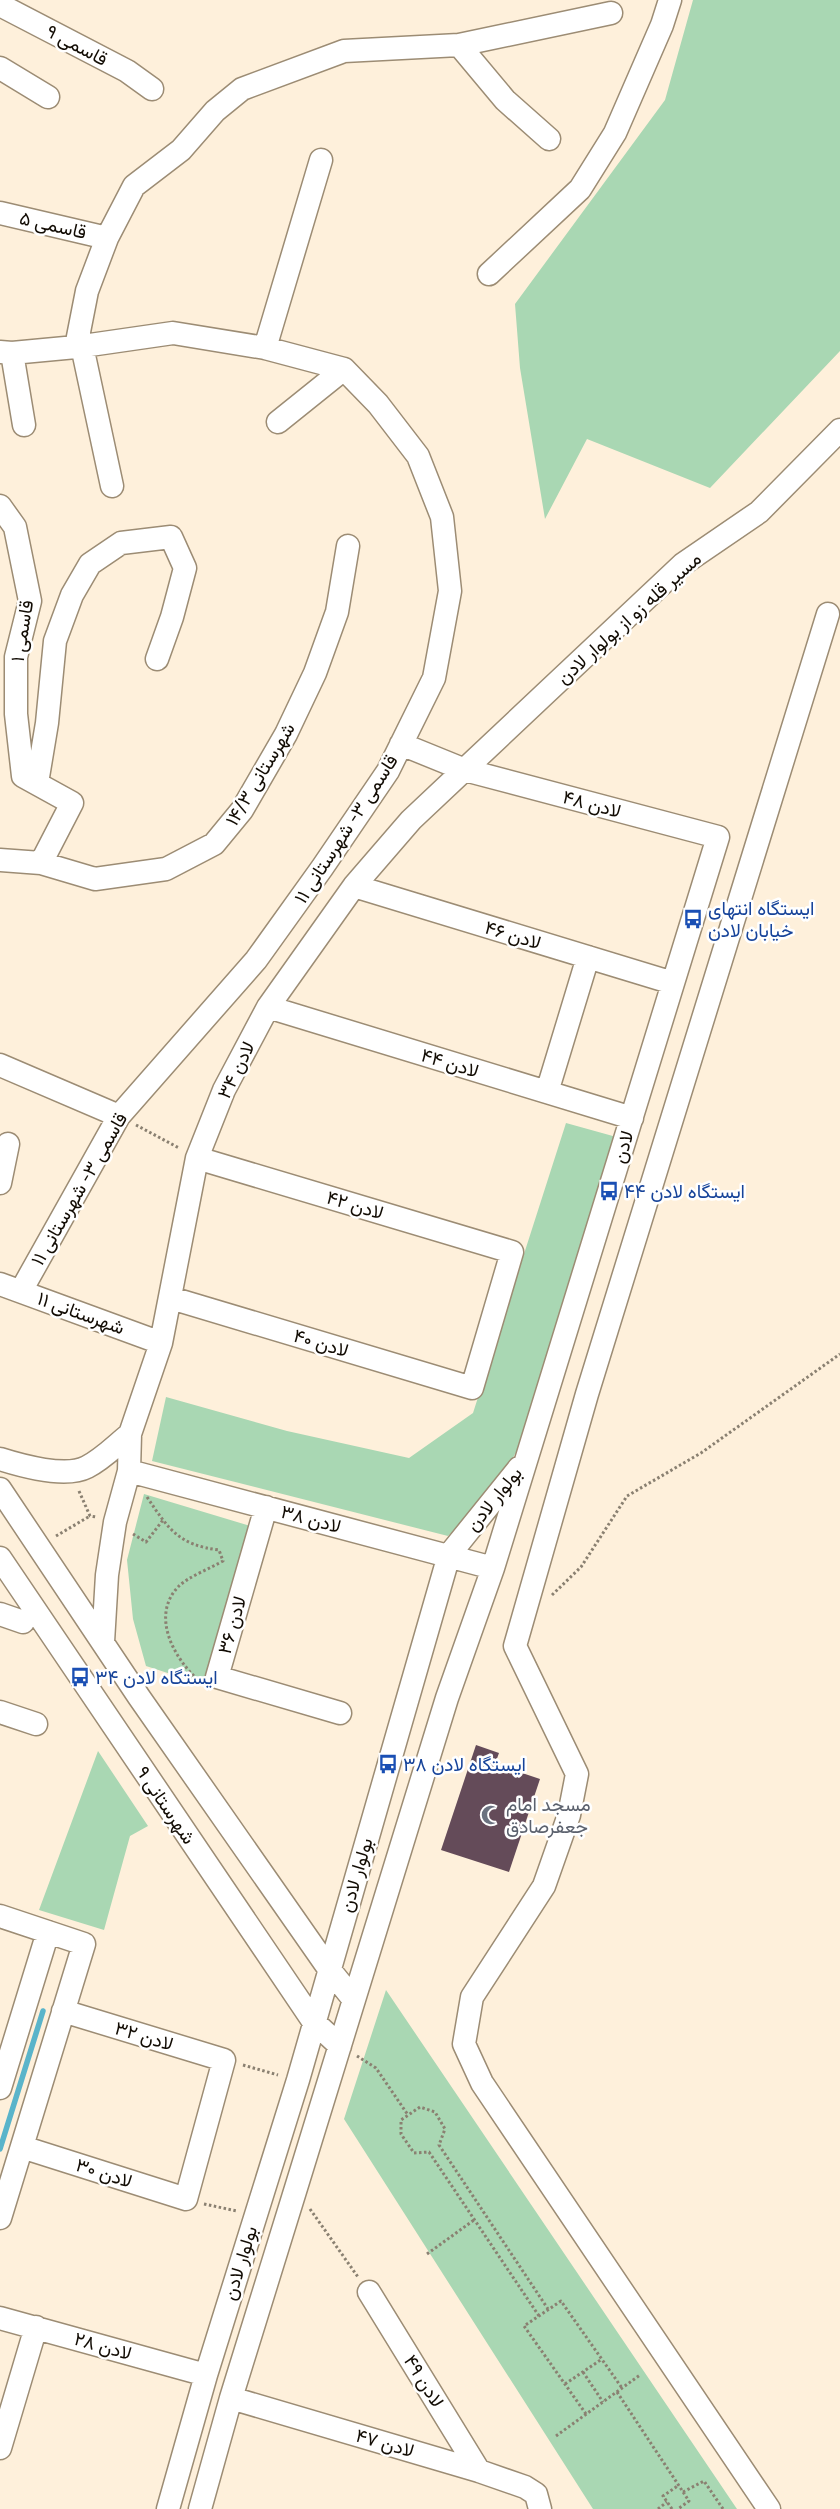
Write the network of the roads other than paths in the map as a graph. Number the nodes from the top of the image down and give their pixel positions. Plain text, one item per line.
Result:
1 (670, 0) edge
2 (0, 5) edge
3 (611, 13) dead end
4 (459, 44) junction
5 (0, 68) edge
6 (152, 89) dead end
7 (48, 97) dead end
8 (549, 140) dead end
9 (321, 160) dead end
10 (0, 212) edge
11 (107, 238) junction
12 (489, 274) dead end
13 (79, 347) junction
14 (265, 348) junction
15 (6, 352) edge
16 (344, 368) junction
17 (278, 422) dead end
18 (24, 425) dead end
19 (840, 430) edge
20 (112, 486) dead end
21 (0, 506) edge
22 (348, 546) dead end
23 (828, 614) dead end
24 (157, 659) dead end
25 (401, 744) junction
26 (466, 770) junction
27 (36, 783) junction
28 (718, 838) joint
29 (0, 860) edge
30 (41, 863) junction
31 (354, 886) junction
32 (588, 957) junction
33 (673, 983) junction
34 (268, 1007) junction
35 (0, 1064) edge
36 (547, 1092) junction
37 (119, 1116) junction
38 (632, 1118) junction
39 (8, 1144) dead end
40 (197, 1158) junction
41 (0, 1183) edge
42 (0, 1284) edge
43 (22, 1291) junction
44 (171, 1298) junction
45 (161, 1343) junction
46 (472, 1388) joint
47 (130, 1434) junction
48 (528, 1457) junction
49 (0, 1459) edge
50 (130, 1471) junction
51 (0, 1489) edge
52 (266, 1507) junction
53 (448, 1555) junction
54 (0, 1558) edge
55 (493, 1568) junction
56 (0, 1614) edge
57 (22, 1622) dead end
58 (103, 1642) junction
59 (0, 1712) edge
60 (340, 1713) dead end
61 (36, 1724) dead end
62 (0, 1916) edge
63 (48, 1932) junction
64 (329, 1969) junction
65 (354, 2000) junction
66 (63, 2011) junction
67 (313, 2021) junction
68 (340, 2046) junction
69 (0, 2088) edge
70 (22, 2147) junction
71 (186, 2199) joint
72 (0, 2218) edge
73 (369, 2292) road end
74 (0, 2318) edge
75 (36, 2327) junction
76 (206, 2375) junction
77 (230, 2398) junction
78 (0, 2448) edge
79 (479, 2470) junction
80 (538, 2502) edge
81 (168, 2509) edge
82 (200, 2509) edge
83 (769, 2509) edge

1 - 12 street
2 - 6 street, قاسمی ۹
3 - 4 street
4 - 8 street
4 - 11 street
5 - 7 street
9 - 14 street
10 - 11 street, قاسمی ۵
11 - 13 street
13 - 14 street
13 - 15 street
13 - 20 street
14 - 16 street
15 - 18 street
16 - 17 street
16 - 25 street, قاسمی ۳- شهرستانی ۱۱
19 - 26 street, مسیر قله زو از بولوار لادن
21 - 27 street, قاسمی ۱
22 - 30 street, شهرستانی ۱۴/۳
23 - 83 street
24 - 27 street
25 - 26 street, لادن ۴۸
25 - 37 street, قاسمی ۳- شهرستانی ۱۱
26 - 28 street, لادن ۴۸
26 - 31 street, لادن ۳۴
27 - 30 street
28 - 33 street, لادن
29 - 30 street, شهرستانی ۱۴/۳
31 - 32 street, لادن ۴۶
31 - 34 street, لادن ۳۴
32 - 33 street, لادن ۴۶
32 - 36 street
33 - 38 street, لادن
34 - 36 street, لادن ۴۴
34 - 40 street, لادن ۳۴
35 - 37 street
36 - 38 street, لادن ۴۴
37 - 43 street, قاسمی ۳- شهرستانی ۱۱
38 - 48 street, لادن
39 - 41 street
40 - 44 street, لادن ۳۴
40 - 46 street, لادن ۴۲
42 - 43 street, شهرستانی ۱۱
43 - 45 street, شهرستانی ۱۱
44 - 45 street, لادن ۳۴
44 - 46 street, لادن ۴۰
45 - 47 street, لادن ۳۴
47 - 49 street
47 - 50 street, لادن ۳۴
48 - 53 street, بولوار لادن
48 - 55 street, بولوار لادن
50 - 52 street, لادن ۳۸
50 - 58 street, لادن ۳۴
51 - 58 street
52 - 53 street, لادن ۳۸
52 - 60 street, لادن ۳۶
53 - 55 street, لادن ۳۸
53 - 64 street, بولوار لادن
54 - 67 street, شهرستانی ۹
55 - 65 street, بولوار لادن
56 - 57 street
58 - 64 street
59 - 61 street
62 - 63 street
63 - 66 street
63 - 69 street
64 - 65 street
64 - 67 street, بولوار لادن
65 - 68 street, بولوار لادن
66 - 70 street
66 - 71 street, لادن ۳۲
67 - 68 street, شهرستانی ۹
67 - 76 street, بولوار لادن
68 - 77 street, بولوار لادن
70 - 71 street, لادن ۳۰
70 - 72 street
73 - 79 street, لادن ۴۹
74 - 75 street, لادن ۲۸
75 - 76 street, لادن ۲۸
75 - 78 street
76 - 81 street, بولوار لادن
77 - 79 street, لادن ۴۷
77 - 82 street, بولوار لادن
79 - 80 street, لادن ۴۷

